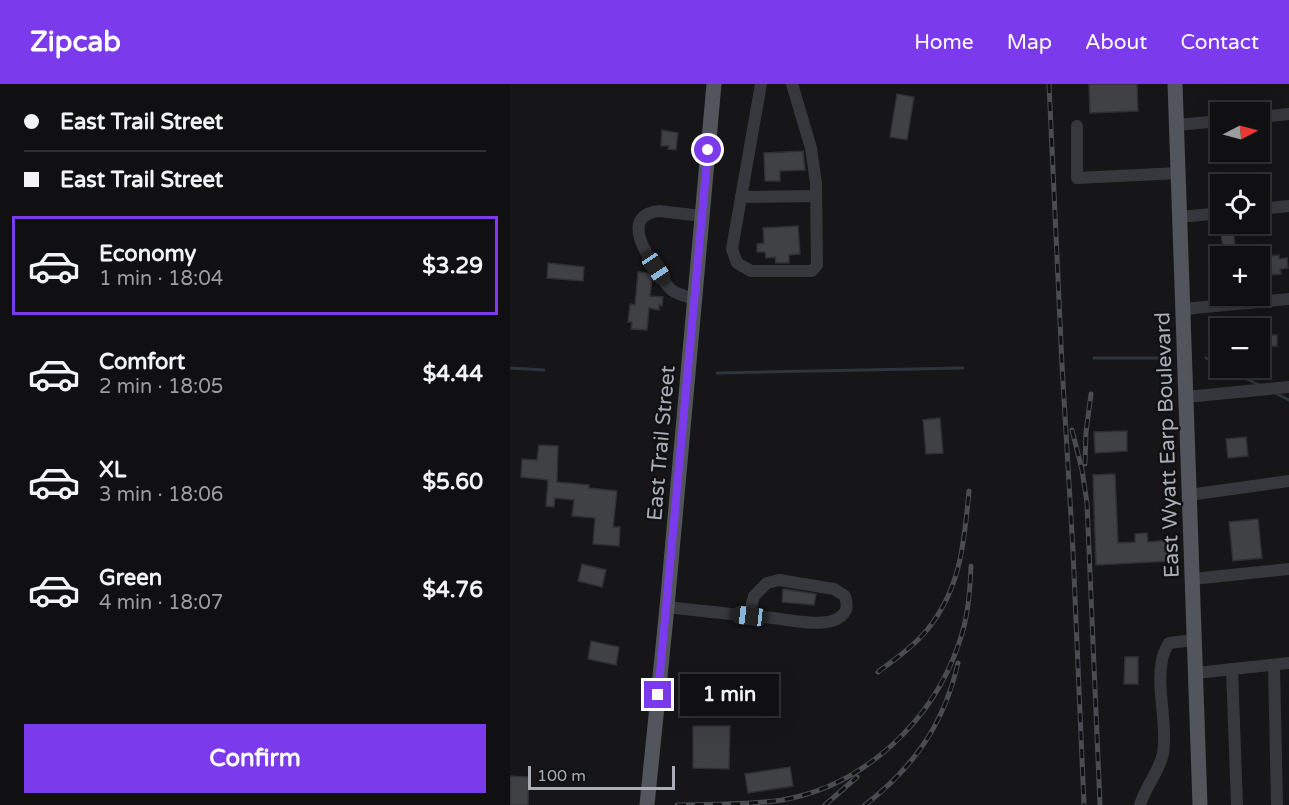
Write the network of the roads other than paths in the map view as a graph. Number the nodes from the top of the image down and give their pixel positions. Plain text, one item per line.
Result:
1 (714, 84) edge
2 (761, 84) edge
3 (792, 84) edge
4 (1175, 84) edge
5 (1289, 114) edge
6 (1270, 116) edge
7 (1210, 122) edge
8 (1176, 125) junction
9 (1077, 126) dead end
10 (1178, 173) junction
11 (816, 196) junction
12 (741, 197) junction
13 (1289, 207) edge
14 (1270, 208) edge
15 (1210, 214) edge
16 (702, 216) junction
17 (1180, 217) junction
18 (695, 299) junction
19 (1289, 299) edge
20 (1183, 309) junction
21 (1289, 387) edge
22 (1186, 398) junction
23 (1289, 481) edge
24 (1189, 495) junction
25 (1289, 569) edge
26 (1192, 579) junction
27 (667, 607) junction
28 (749, 616) junction
29 (1194, 640) junction
30 (1289, 663) edge
31 (1274, 665) junction
32 (1232, 669) junction
33 (1196, 673) junction
34 (647, 805) edge
35 (1140, 805) edge
36 (1200, 805) edge
37 (1237, 805) edge
38 (1277, 805) edge

1 - 16 main road, East Trail Street
2 - 12 street
3 - 11 street
4 - 8 main road, East Wyatt Earp Boulevard
5 - 6 street
7 - 8 street
8 - 10 main road, East Wyatt Earp Boulevard
9 - 10 street
10 - 17 main road, East Wyatt Earp Boulevard
11 - 12 street
11 - 12 street
13 - 14 street
15 - 17 street
16 - 18 main road, East Trail Street
16 - 18 street
17 - 20 main road, East Wyatt Earp Boulevard
18 - 27 main road, East Trail Street
19 - 20 street
20 - 22 main road, East Wyatt Earp Boulevard
21 - 22 street
22 - 24 main road, East Wyatt Earp Boulevard
23 - 24 street
24 - 26 main road, East Wyatt Earp Boulevard
25 - 26 street
26 - 29 main road, East Wyatt Earp Boulevard
27 - 28 street
27 - 34 main road, East Trail Street
28 - 28 street
29 - 33 main road, East Wyatt Earp Boulevard
29 - 35 street
30 - 31 street
31 - 32 street
31 - 38 street
32 - 33 street
32 - 37 street
33 - 36 main road, East Wyatt Earp Boulevard

